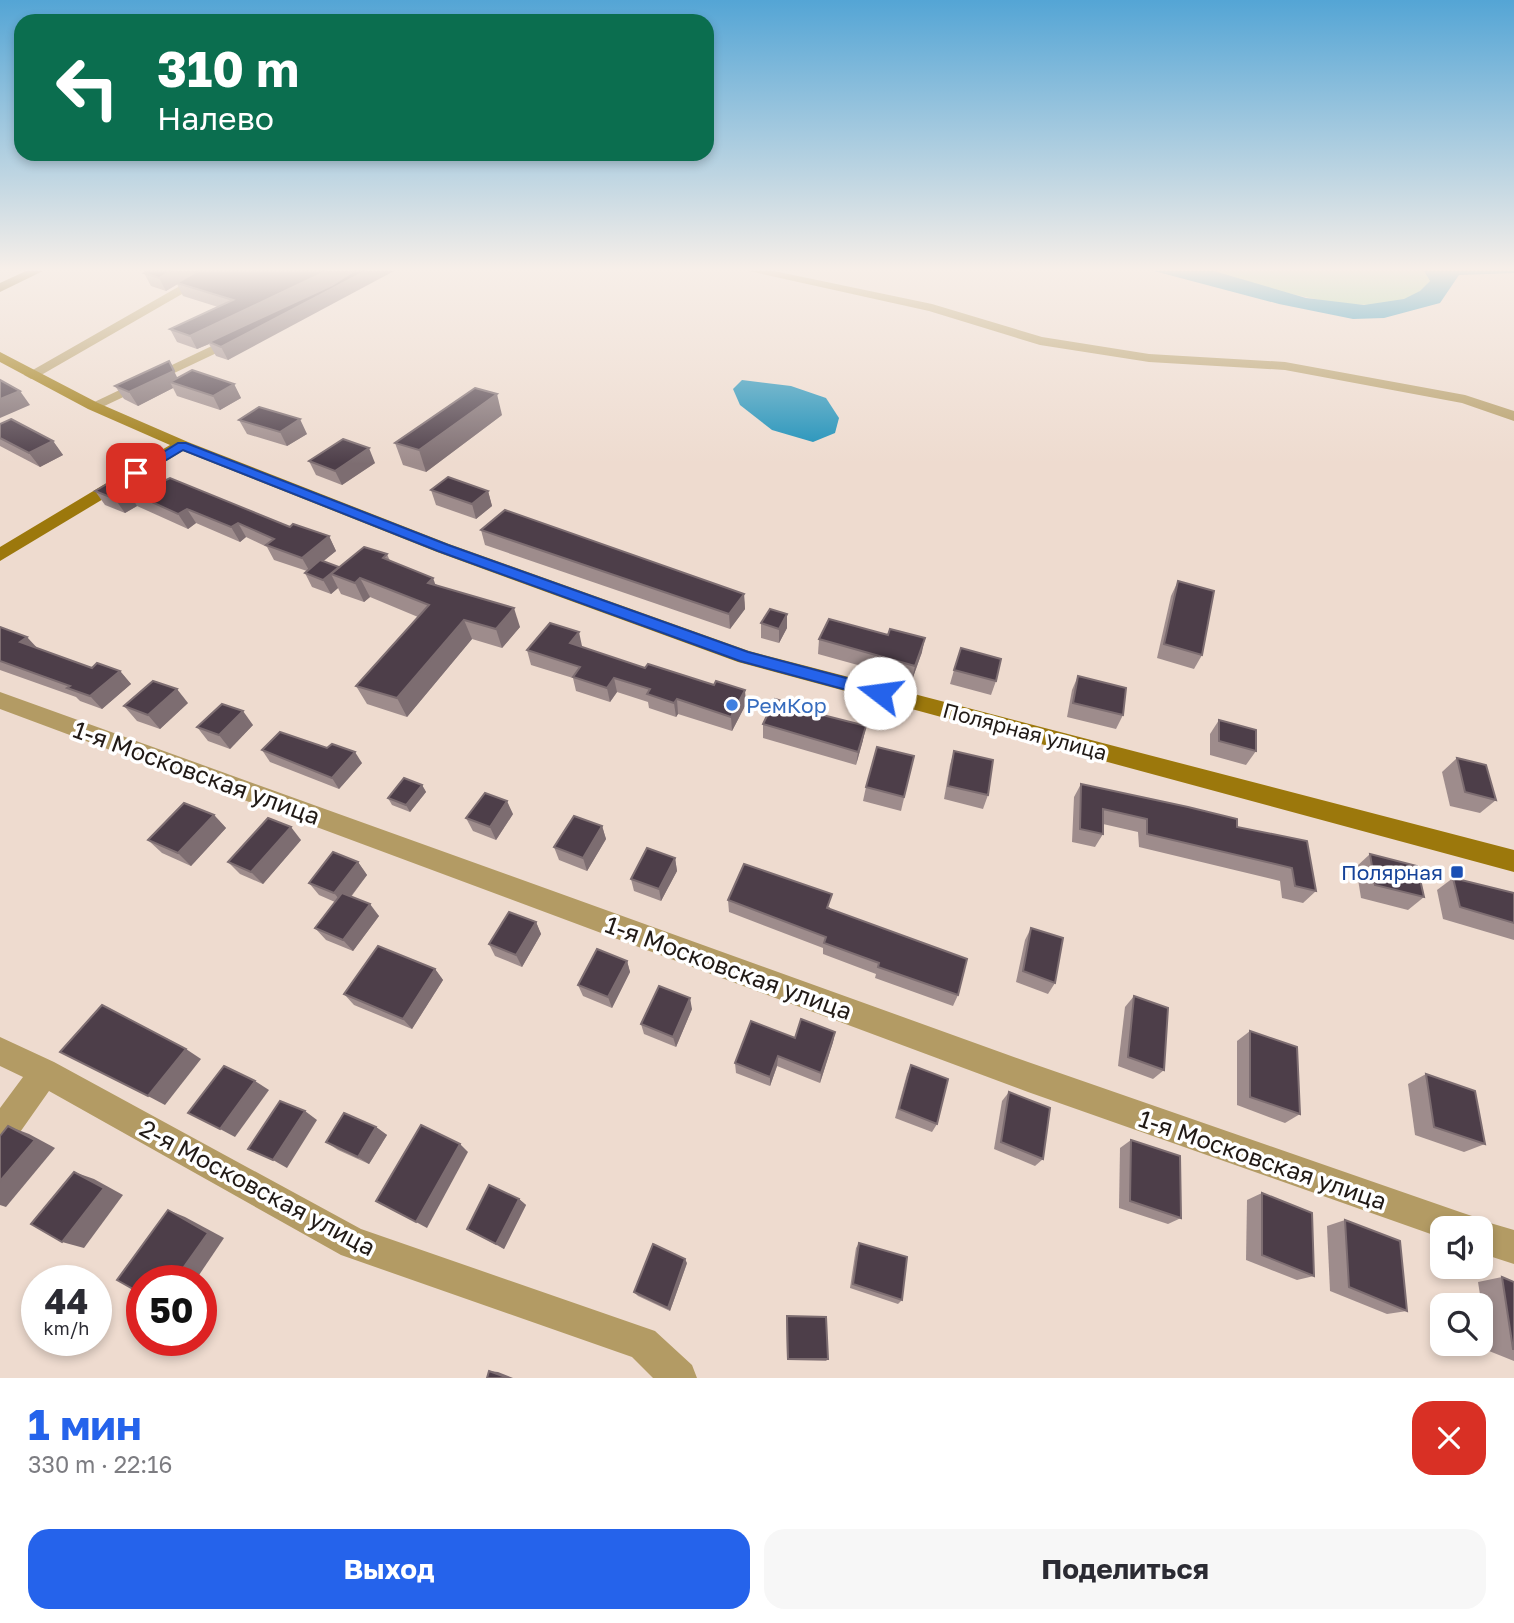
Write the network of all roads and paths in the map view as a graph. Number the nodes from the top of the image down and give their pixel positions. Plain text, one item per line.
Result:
1 (102, 335) edge
2 (243, 335) edge
3 (1021, 335) edge
4 (0, 356) edge
5 (31, 375) junction
6 (93, 406) junction
7 (1514, 416) edge
8 (182, 445) junction
9 (0, 555) edge
10 (0, 700) edge
11 (1514, 861) edge
12 (0, 1052) edge
13 (44, 1072) junction
14 (0, 1134) edge
15 (1430, 1217) edge
16 (1493, 1240) edge
17 (1514, 1247) edge
18 (679, 1378) edge

1 - 5 street
2 - 6 street
3 - 7 street
4 - 5 main road, Полярная улица
5 - 6 main road, Полярная улица
6 - 8 main road, Полярная улица
8 - 9 main road
8 - 11 main road, Полярная улица
10 - 15 street, 1-я Московская улица
12 - 13 street, 2-я Московская улица
13 - 14 street
13 - 18 street, 2-я Московская улица
16 - 17 street

